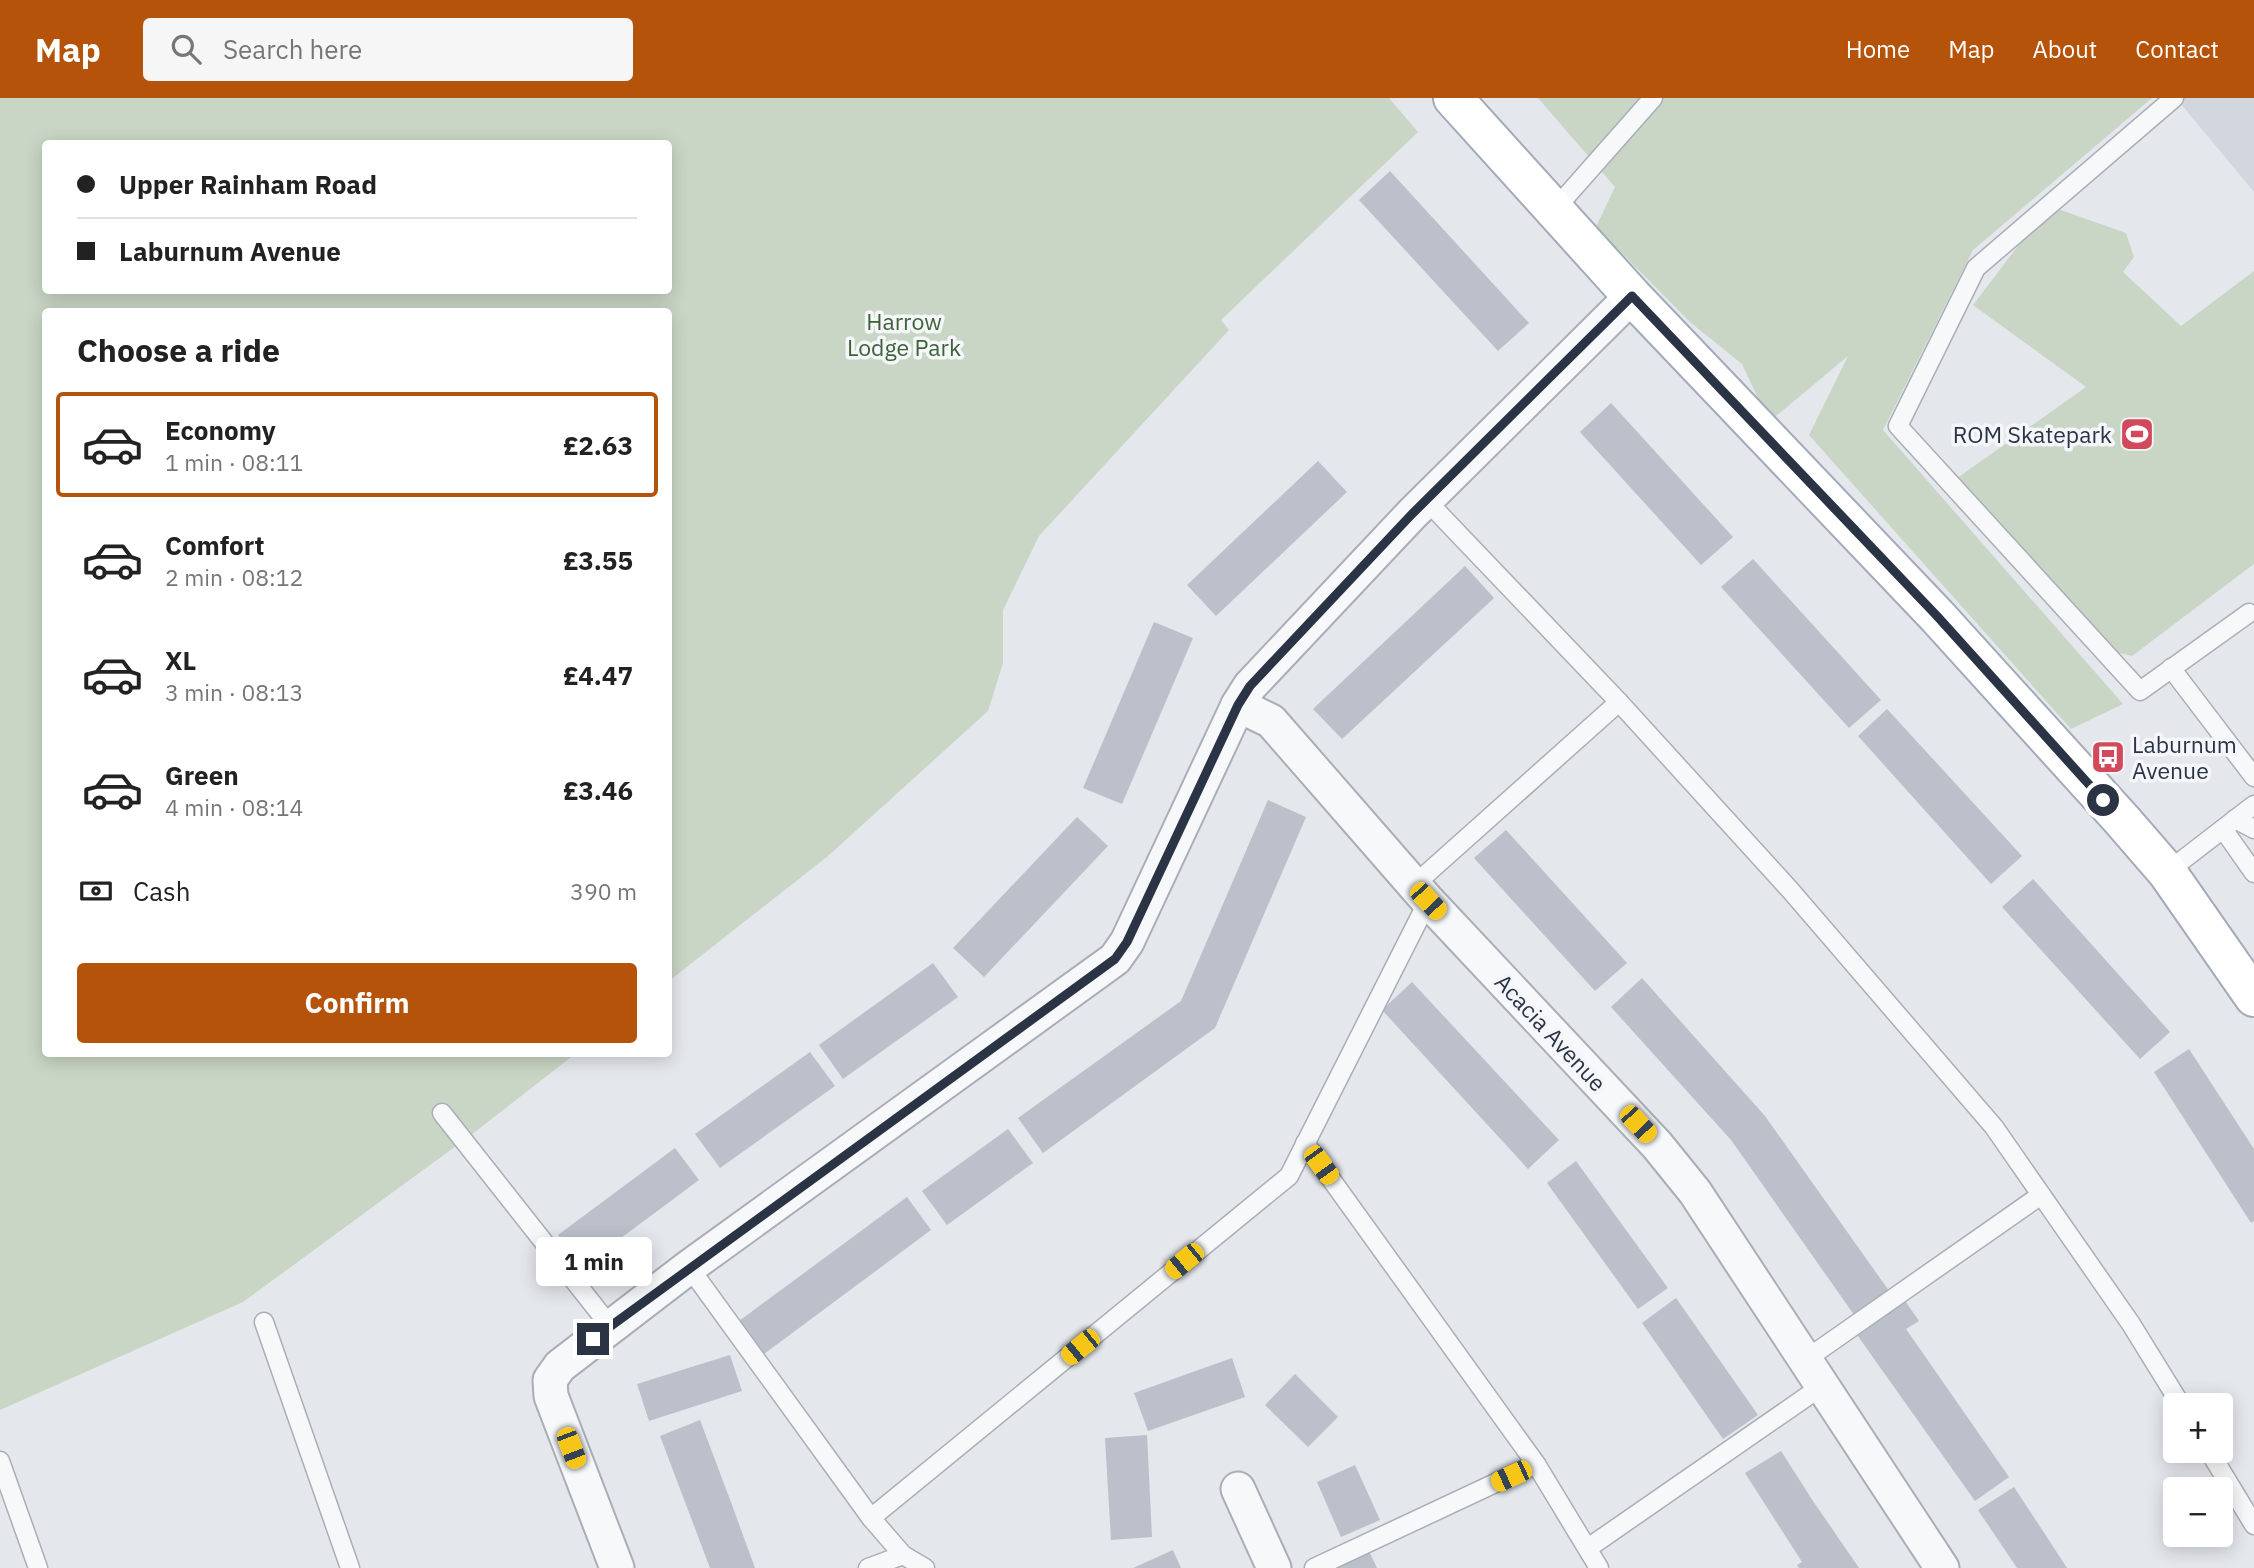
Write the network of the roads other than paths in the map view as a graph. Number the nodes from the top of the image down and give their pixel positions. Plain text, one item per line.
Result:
1 (1453, 98) edge
2 (1653, 98) edge
3 (2174, 98) edge
4 (1555, 209) junction
5 (1632, 296) junction
6 (1426, 500) junction
7 (2249, 613) dead end
8 (2171, 668) junction
9 (1619, 702) junction
10 (1238, 705) junction
11 (2254, 776) edge
12 (2243, 815) edge
13 (2254, 829) edge
14 (2167, 872) junction
15 (2254, 873) edge
16 (1421, 893) junction
17 (2254, 997) edge
18 (442, 1113) dead end
19 (1305, 1143) junction
20 (2041, 1195) junction
21 (689, 1267) junction
22 (264, 1322) dead end
23 (610, 1326) junction
24 (1813, 1373) junction
25 (2174, 1393) edge
26 (0, 1461) edge
27 (2216, 1463) edge
28 (1536, 1464) junction
29 (1238, 1489) dead end
30 (871, 1518) junction
31 (2254, 1525) edge
32 (1588, 1548) junction
33 (903, 1555) junction
34 (38, 1568) edge
35 (350, 1568) edge
36 (617, 1568) edge
37 (868, 1568) edge
38 (925, 1568) edge
39 (1274, 1568) edge
40 (1314, 1568) edge
41 (1599, 1568) edge
42 (1942, 1568) edge

1 - 4 main road
2 - 4 lane
3 - 8 lane
4 - 5 main road
5 - 6 street
5 - 14 main road
6 - 9 lane
6 - 10 street
7 - 8 lane
8 - 11 lane
9 - 16 lane
9 - 20 lane
10 - 16 street, Acacia Avenue
10 - 21 street
12 - 13 lane
12 - 14 lane
12 - 15 lane
14 - 17 main road
16 - 19 lane
16 - 24 street, Acacia Avenue
18 - 23 lane
19 - 28 lane
19 - 30 lane
20 - 24 lane
20 - 25 lane
21 - 23 street
21 - 30 lane
22 - 35 lane
23 - 36 street
24 - 32 lane
24 - 42 street, Acacia Avenue
26 - 34 lane
27 - 31 lane
28 - 32 lane
28 - 40 lane
29 - 39 street
30 - 33 lane
32 - 41 lane
33 - 37 lane
33 - 38 lane

